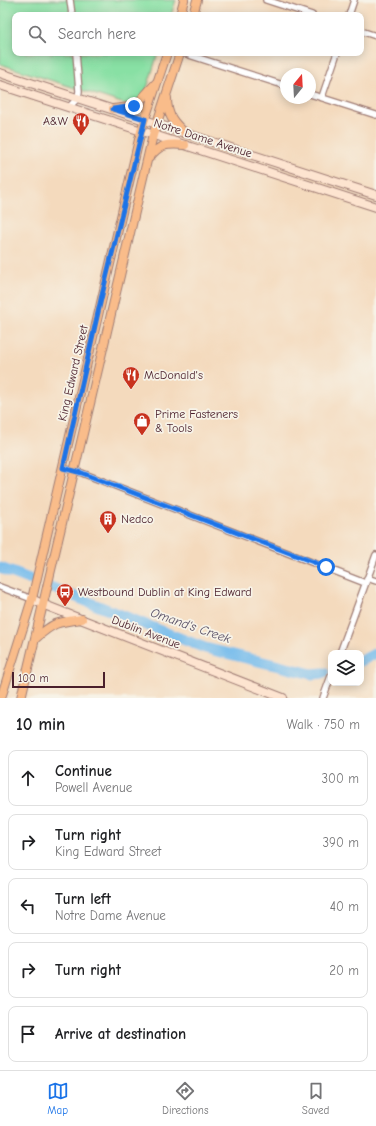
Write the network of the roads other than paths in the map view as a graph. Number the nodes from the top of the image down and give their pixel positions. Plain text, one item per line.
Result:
1 (70, 0) edge
2 (184, 0) edge
3 (197, 0) edge
4 (266, 0) edge
5 (354, 0) edge
6 (72, 12) edge
7 (181, 12) edge
8 (193, 12) edge
9 (303, 12) edge
10 (350, 12) edge
11 (364, 32) edge
12 (376, 36) edge
13 (76, 56) edge
14 (166, 56) edge
15 (179, 56) edge
16 (192, 56) edge
17 (335, 56) edge
18 (0, 73) edge
19 (158, 81) junction
20 (280, 84) edge
21 (0, 85) edge
22 (168, 90) junction
23 (316, 96) edge
24 (322, 97) junction
25 (78, 98) junction
26 (69, 107) junction
27 (113, 109) junction
28 (376, 115) edge
29 (145, 119) junction
30 (156, 124) junction
31 (141, 131) junction
32 (185, 133) junction
33 (153, 135) junction
34 (185, 145) junction
35 (147, 160) junction
36 (376, 195) edge
37 (376, 207) edge
38 (80, 392) junction
39 (92, 395) junction
40 (63, 468) junction
41 (74, 471) junction
42 (48, 532) junction
43 (60, 534) junction
44 (376, 555) edge
45 (366, 580) junction
46 (376, 581) edge
47 (0, 587) edge
48 (32, 599) junction
49 (42, 604) junction
50 (82, 620) junction
51 (35, 639) junction
52 (341, 650) edge
53 (328, 684) edge
54 (1, 698) edge
55 (21, 698) edge
56 (283, 698) edge
57 (323, 698) edge

1 - 6 street
2 - 7 main road
3 - 8 main road
4 - 9 street
5 - 10 street
11 - 12 street
13 - 25 street
14 - 19 main road, King Edward Street
15 - 22 main road, King Edward Street
16 - 20 street
17 - 24 street
18 - 25 main road, Notre Dame Avenue
19 - 27 main road
19 - 29 main road, King Edward Street
21 - 26 main road, Notre Dame Avenue
22 - 30 main road, King Edward Street
22 - 32 main road
23 - 24 street
24 - 28 street
25 - 26 street
25 - 27 main road, Notre Dame Avenue
26 - 31 main road, Notre Dame Avenue
27 - 29 main road, Notre Dame Avenue
29 - 30 main road, Notre Dame Avenue
29 - 31 main road, King Edward Street
30 - 32 main road, Notre Dame Avenue
30 - 33 main road, King Edward Street
31 - 33 main road, Notre Dame Avenue
31 - 38 main road, King Edward Street
32 - 36 main road, Notre Dame Avenue
33 - 34 main road, Notre Dame Avenue
33 - 35 main road, King Edward Street
34 - 35 main road
34 - 37 main road, Notre Dame Avenue
35 - 39 main road, King Edward Street
38 - 39 main road
38 - 40 main road, King Edward Street
39 - 41 main road, King Edward Street
40 - 41 street
40 - 42 main road, King Edward Street
41 - 43 main road, King Edward Street
41 - 45 street
42 - 43 main road
42 - 48 main road, King Edward Street
43 - 49 main road, King Edward Street
44 - 45 street
45 - 46 street
45 - 52 street
47 - 48 street, Dublin Avenue
48 - 49 main road, Dublin Avenue
48 - 54 main road, King Edward Street
49 - 50 main road, Dublin Avenue
49 - 51 main road, King Edward Street
50 - 51 main road
50 - 56 main road, Dublin Avenue
51 - 55 main road, King Edward Street
53 - 57 street

